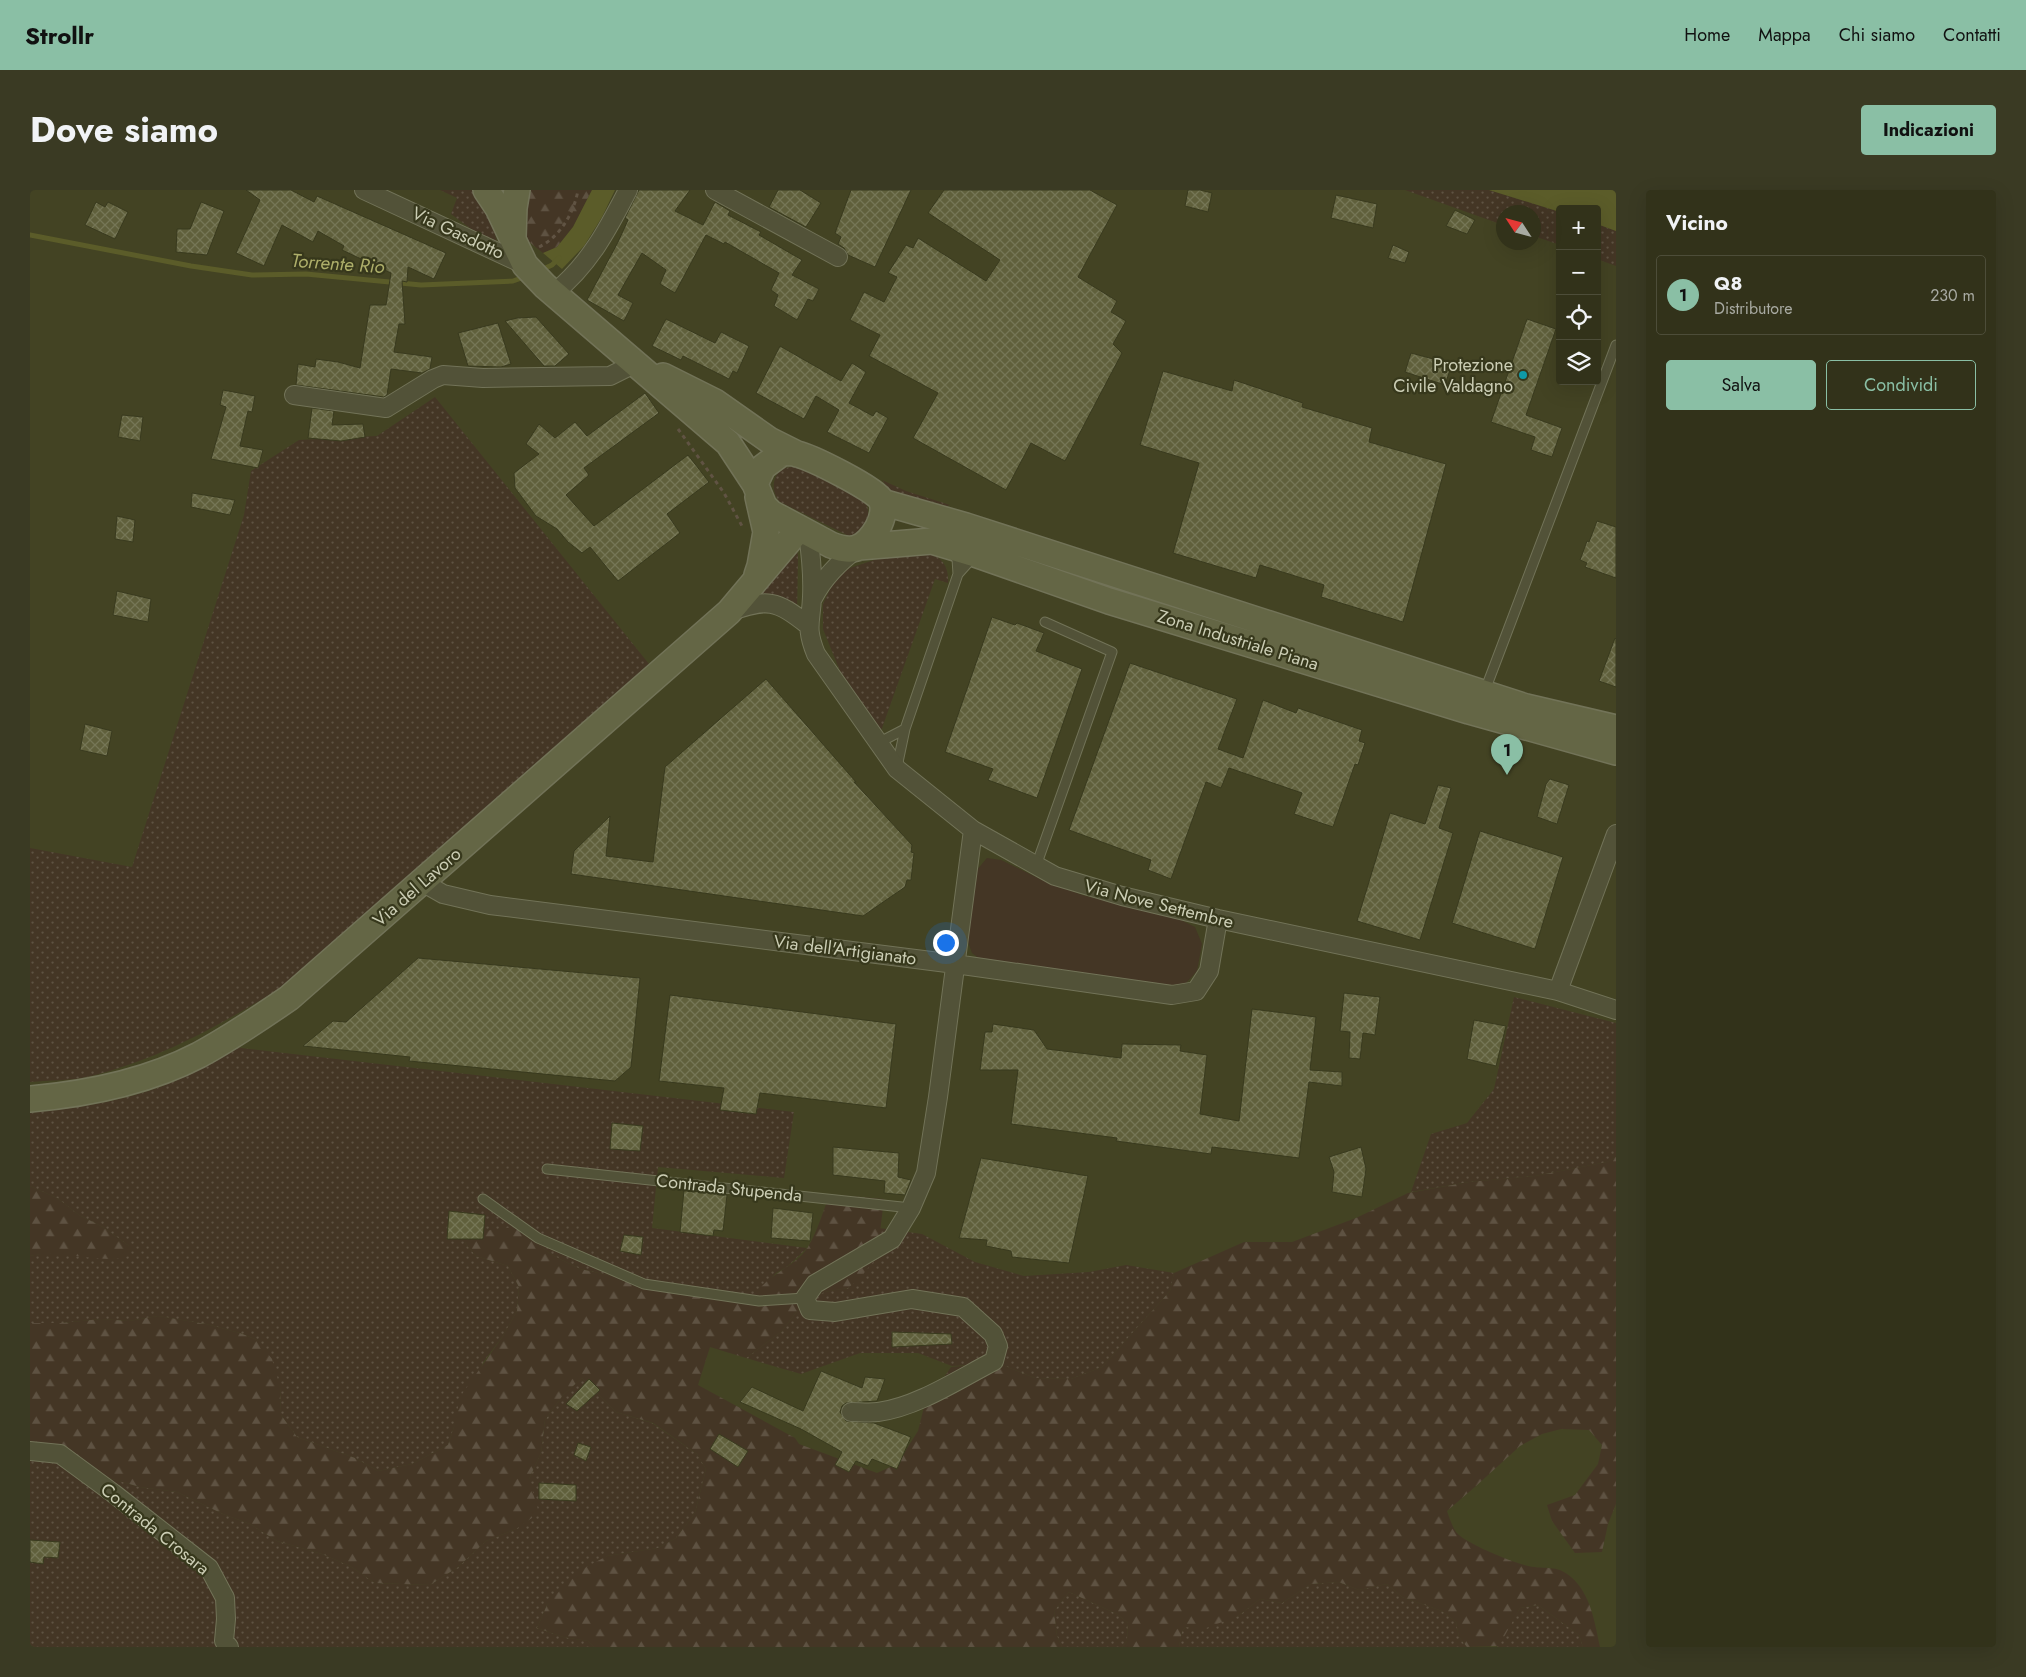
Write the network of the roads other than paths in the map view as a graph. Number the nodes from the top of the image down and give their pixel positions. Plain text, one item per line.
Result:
1 (364, 190) edge
2 (486, 190) edge
3 (517, 190) edge
4 (628, 190) edge
5 (715, 190) edge
6 (524, 251) junction
7 (838, 257) dead end
8 (550, 289) junction
9 (1616, 345) edge
10 (636, 362) junction
11 (294, 395) dead end
12 (797, 454) junction
13 (756, 488) junction
14 (882, 502) junction
15 (804, 532) junction
16 (948, 546) junction
17 (858, 547) junction
18 (976, 554) junction
19 (958, 574) junction
20 (753, 584) junction
21 (812, 599) junction
22 (729, 612) junction
23 (1045, 622) dead end
24 (808, 625) junction
25 (1484, 694) junction
26 (1616, 728) edge
27 (905, 729) junction
28 (878, 743) junction
29 (1616, 752) edge
30 (896, 769) junction
31 (973, 830) junction
32 (1616, 834) edge
33 (1036, 866) junction
34 (422, 882) junction
35 (1218, 920) junction
36 (955, 964) junction
37 (1558, 991) junction
38 (1616, 1010) edge
39 (30, 1099) edge
40 (547, 1169) dead end
41 (483, 1199) dead end
42 (911, 1208) junction
43 (805, 1298) junction
44 (851, 1412) dead end
45 (30, 1451) edge
46 (229, 1647) edge

1 - 6 street, Via Gasdotto
2 - 6 main road
3 - 6 main road
4 - 8 street
5 - 7 street
6 - 8 main road
8 - 10 main road
9 - 25 lane
10 - 11 street
10 - 12 main road
10 - 13 main road, Zona Industriale Piana
12 - 13 main road
12 - 14 main road
13 - 15 main road, Zona Industriale Piana
13 - 20 main road, Via del Lavoro
14 - 17 main road
14 - 25 main road, Zona Industriale Piana
15 - 17 main road, Zona Industriale Piana
15 - 20 main road, Via del Lavoro
15 - 21 street, Via Nove Settembre
16 - 17 main road, Zona Industriale Piana
16 - 18 main road, Zona Industriale Piana
16 - 19 lane
17 - 21 street, Via Nove Settembre
18 - 19 lane
18 - 29 main road, Zona Industriale Piana
19 - 27 lane
20 - 22 main road, Via del Lavoro
21 - 24 street, Via Nove Settembre
22 - 24 street
22 - 34 main road, Via del Lavoro
23 - 33 lane
24 - 28 street, Via Nove Settembre
25 - 26 main road, Zona Industriale Piana
27 - 28 lane
27 - 30 lane
28 - 30 street, Via Nove Settembre
30 - 31 street, Via Nove Settembre
31 - 33 street, Via Nove Settembre
31 - 36 street
32 - 37 street
33 - 35 street, Via Nove Settembre
34 - 36 street, Via dell'Artigianato
34 - 39 main road, Via del Lavoro
35 - 36 street, Via dell'Artigianato
35 - 37 street, Via Nove Settembre
36 - 42 street
37 - 38 street, Via Nove Settembre
40 - 42 lane, Contrada Stupenda
41 - 43 lane
42 - 43 street
43 - 44 street
45 - 46 street, Contrada Crosara

